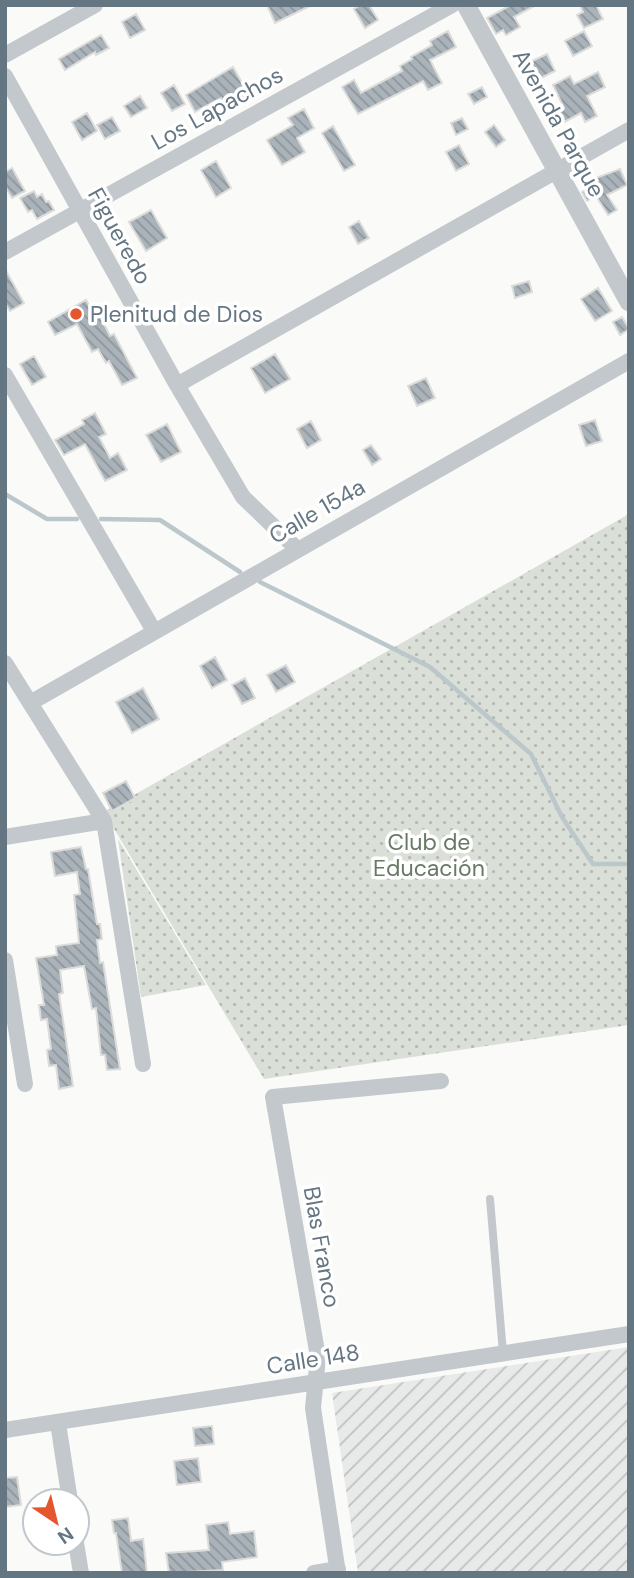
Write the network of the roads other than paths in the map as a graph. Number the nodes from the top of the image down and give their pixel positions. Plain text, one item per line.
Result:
1 (95, 5) edge
2 (452, 5) edge
3 (466, 5) edge
4 (5, 55) edge
5 (5, 76) edge
6 (629, 130) edge
7 (556, 170) junction
8 (79, 209) junction
9 (5, 252) edge
10 (629, 302) edge
11 (629, 361) edge
12 (5, 375) edge
13 (177, 385) junction
14 (297, 549) junction
15 (154, 631) junction
16 (8, 672) edge
17 (30, 703) junction
18 (104, 821) junction
19 (5, 837) edge
20 (5, 960) edge
21 (143, 1064) dead end
22 (441, 1081) dead end
23 (25, 1084) dead end
24 (490, 1199) dead end
25 (629, 1334) edge
26 (503, 1353) junction
27 (315, 1382) junction
28 (58, 1423) junction
29 (5, 1430) edge
30 (68, 1487) edge
31 (338, 1571) edge
32 (314, 1573) edge

1 - 4 street
2 - 8 street, Los Lapachos
3 - 7 street, Avenida Parque
5 - 8 street, Figueredo
6 - 7 street
7 - 10 street, Avenida Parque
7 - 13 street
8 - 9 street, Los Lapachos
8 - 13 street, Figueredo
11 - 14 street, Calle 154a
12 - 15 street
13 - 14 street, Figueredo
14 - 15 street, Calle 154a
15 - 17 street, Calle 154a
16 - 17 street
17 - 18 street
18 - 19 street
18 - 21 street
20 - 23 street
22 - 27 street, Blas Franco
24 - 26 lane
25 - 26 street, Calle 148
26 - 27 street, Calle 148
27 - 28 street, Calle 148
27 - 31 street, Blas Franco
28 - 29 street, Calle 148
28 - 30 street
31 - 32 street

